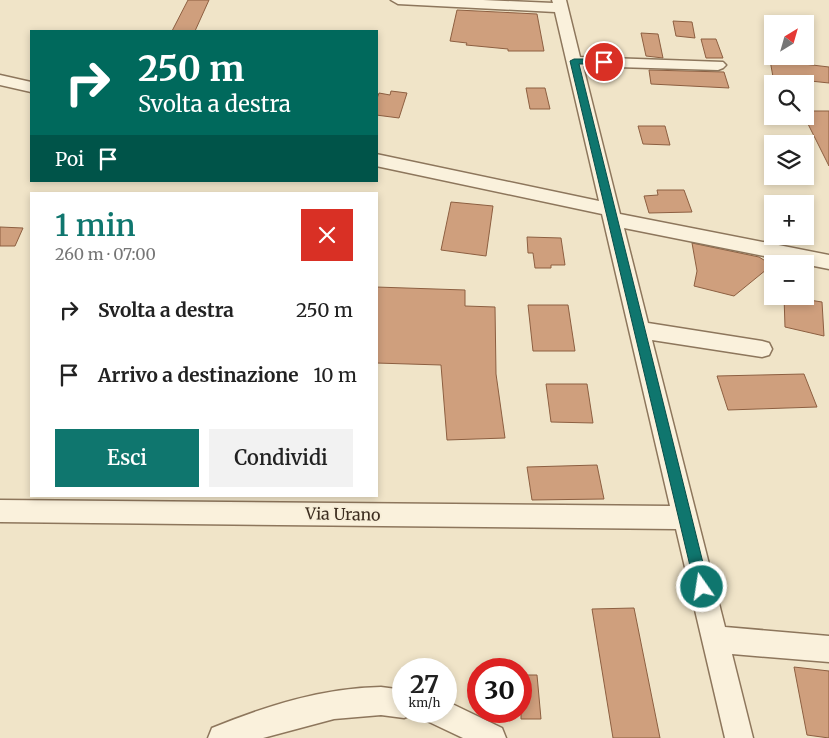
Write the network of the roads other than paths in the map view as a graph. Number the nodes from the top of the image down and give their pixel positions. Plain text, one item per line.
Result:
1 (398, 0) edge
2 (560, 4) edge
3 (574, 61) junction
4 (718, 65) dead end
5 (0, 80) edge
6 (30, 87) edge
7 (378, 160) edge
8 (612, 214) junction
9 (829, 262) edge
10 (640, 330) junction
11 (762, 350) dead end
12 (0, 511) edge
13 (686, 518) junction
14 (714, 639) junction
15 (829, 649) edge
16 (392, 704) edge
17 (457, 721) edge
18 (222, 738) edge
19 (492, 738) edge
20 (739, 738) edge

1 - 2 street
2 - 3 street
3 - 4 street
3 - 8 street
5 - 6 street
7 - 8 street
8 - 9 street
8 - 10 street
10 - 11 street
10 - 13 street
12 - 13 street, Via Urano
13 - 14 street
14 - 15 street
14 - 20 street
16 - 18 street
17 - 19 street

